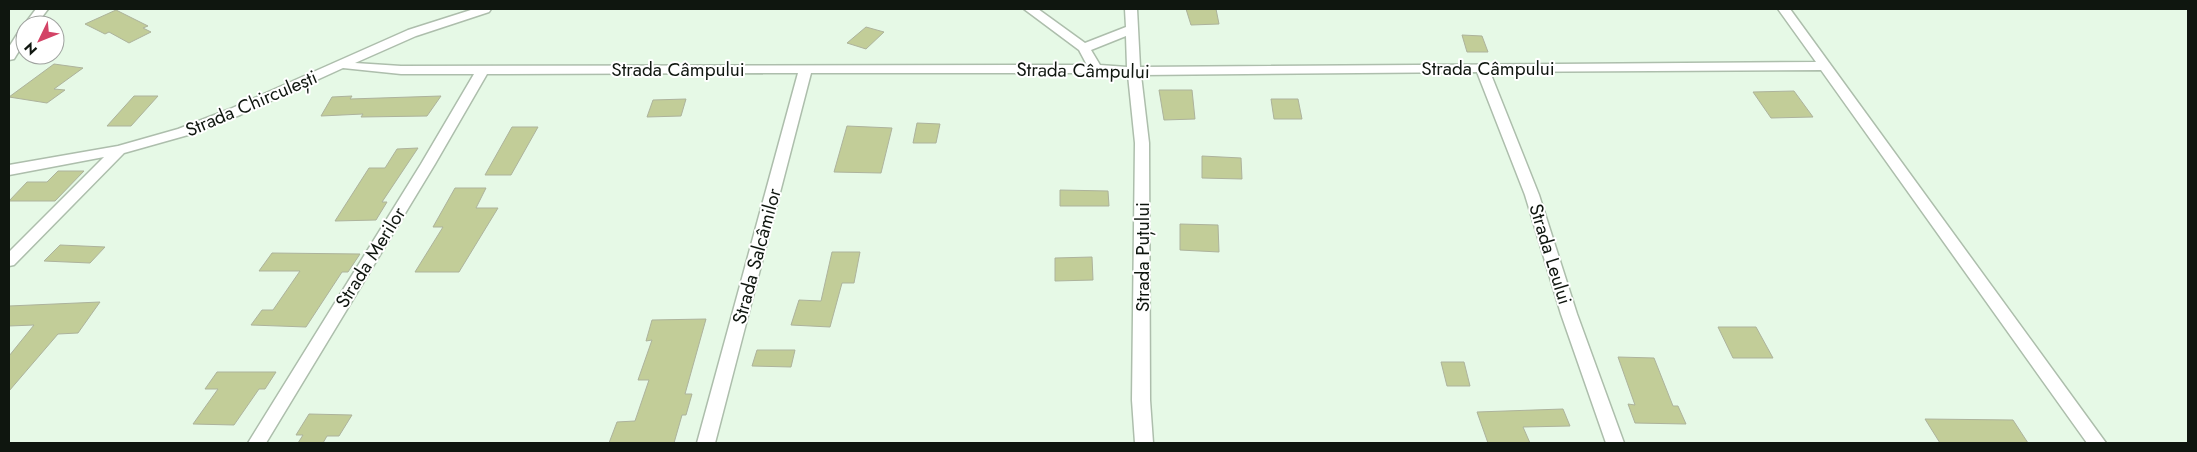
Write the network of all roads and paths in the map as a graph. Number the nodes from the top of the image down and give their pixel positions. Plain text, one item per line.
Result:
1 (485, 9) edge
2 (1030, 9) edge
3 (1131, 9) edge
4 (1784, 9) edge
5 (1133, 29) junction
6 (1084, 48) junction
7 (341, 64) junction
8 (1826, 66) junction
9 (1482, 68) junction
10 (806, 69) junction
11 (1095, 69) junction
12 (483, 70) junction
13 (1134, 71) junction
14 (119, 150) junction
15 (9, 170) edge
16 (9, 261) edge
17 (257, 443) edge
18 (706, 443) edge
19 (1144, 443) edge
20 (1615, 443) edge
21 (2097, 443) edge

1 - 7 street, Strada Chirculești
2 - 6 street
3 - 5 street, Strada Puțului
4 - 8 street
5 - 6 street
5 - 13 street, Strada Puțului
6 - 11 street
7 - 12 street, Strada Câmpului
7 - 14 street, Strada Chirculești
8 - 9 street, Strada Câmpului
8 - 21 street
9 - 13 street, Strada Câmpului
9 - 20 street, Strada Leului
10 - 11 street, Strada Câmpului
10 - 12 street, Strada Câmpului
10 - 18 street, Strada Salcâmilor
11 - 13 street, Strada Câmpului
12 - 17 street, Strada Merilor
13 - 19 street, Strada Puțului
14 - 15 street, Strada Chirculești
14 - 16 street

